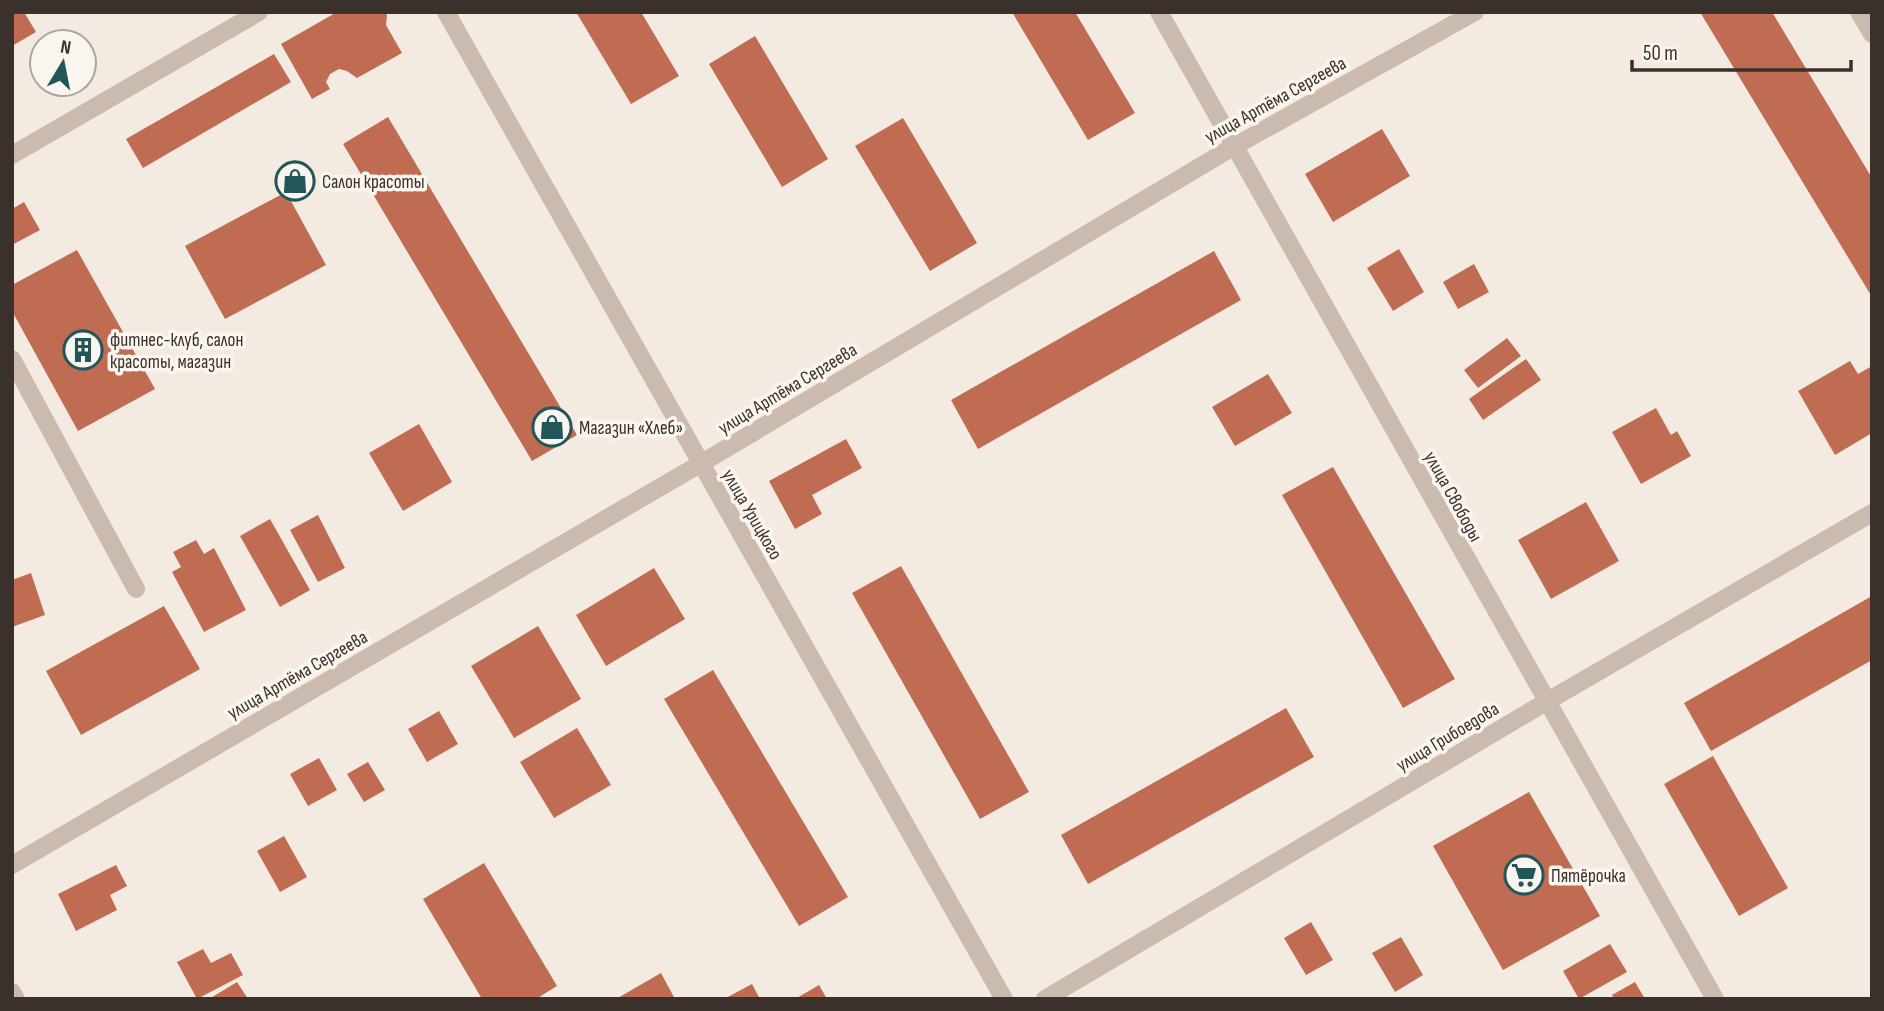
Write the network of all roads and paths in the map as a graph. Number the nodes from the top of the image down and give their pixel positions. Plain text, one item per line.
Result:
1 (259, 12) edge
2 (446, 12) edge
3 (1158, 12) edge
4 (1475, 12) edge
5 (1859, 12) edge
6 (1872, 34) edge
7 (1233, 147) junction
8 (12, 155) edge
9 (12, 359) edge
10 (700, 464) junction
11 (1872, 513) edge
12 (136, 589) dead end
13 (1546, 702) junction
14 (12, 865) edge
15 (12, 992) edge
16 (16, 999) edge
17 (1004, 999) edge
18 (1045, 999) edge
19 (1715, 999) edge

1 - 8 street
2 - 10 street, улица Урицкого
3 - 7 street, улица Свободы
4 - 7 street, улица Артёма Сергеева
5 - 6 street
7 - 10 street, улица Артёма Сергеева
7 - 13 street, улица Свободы
9 - 12 street
10 - 14 street, улица Артёма Сергеева
10 - 17 street, улица Урицкого
11 - 13 street, улица Грибоедова
13 - 18 street, улица Грибоедова
13 - 19 street, улица Свободы
15 - 16 street

